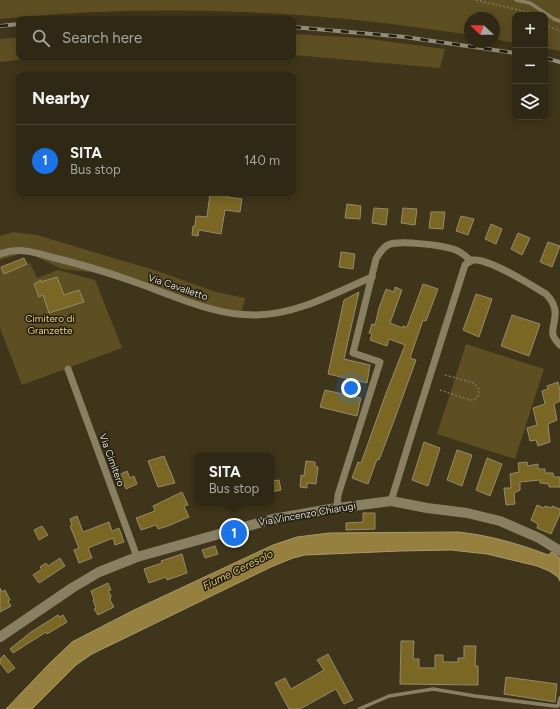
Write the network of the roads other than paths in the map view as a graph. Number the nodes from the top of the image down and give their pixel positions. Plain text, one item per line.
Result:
1 (516, 0) edge
2 (560, 21) edge
3 (0, 254) edge
4 (471, 260) junction
5 (372, 277) junction
6 (560, 345) edge
7 (68, 369) dead end
8 (391, 502) junction
9 (337, 508) junction
10 (560, 551) edge
11 (137, 557) junction
12 (0, 637) edge
13 (560, 698) edge
14 (359, 709) edge

1 - 2 lane
3 - 5 street, Via Cavalletto
4 - 5 street
4 - 6 street
4 - 8 street
5 - 9 street
7 - 11 street, Via Cimitero
8 - 9 street, Via Vincenzo Chiarugi
8 - 10 street, Via Vincenzo Chiarugi
9 - 11 street, Via Vincenzo Chiarugi
11 - 12 street, Via Vincenzo Chiarugi
13 - 14 lane

